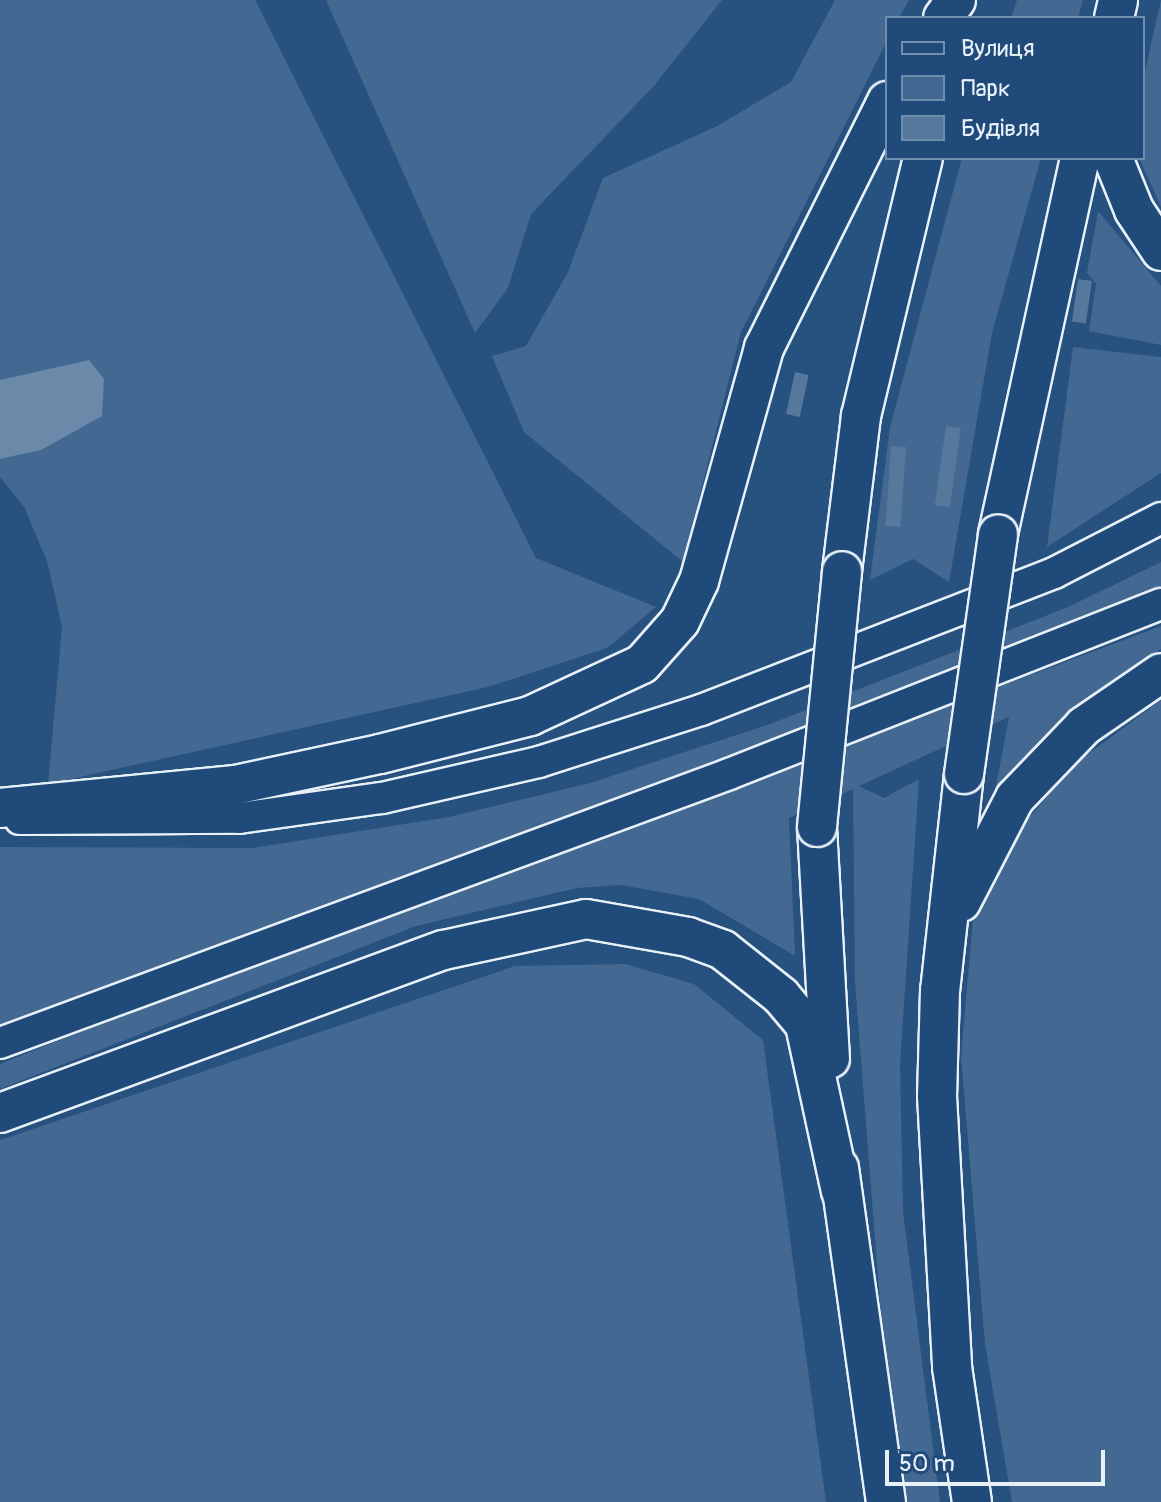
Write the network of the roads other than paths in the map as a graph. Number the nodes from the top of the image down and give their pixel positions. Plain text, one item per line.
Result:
1 (885, 105) edge
2 (923, 160) edge
3 (1080, 160) edge
4 (1114, 160) edge
5 (1161, 251) edge
6 (1161, 518) edge
7 (1161, 604) edge
8 (1161, 673) edge
9 (0, 808) edge
10 (0, 818) edge
11 (940, 990) junction
12 (0, 1043) edge
13 (0, 1113) edge
14 (841, 1191) junction
15 (886, 1502) edge
16 (972, 1502) edge

1 - 9 main road
2 - 14 main road, bridge
3 - 11 main road, bridge
4 - 5 main road
6 - 10 street
7 - 12 street
8 - 11 main road
11 - 16 main road
13 - 14 main road
14 - 15 main road

